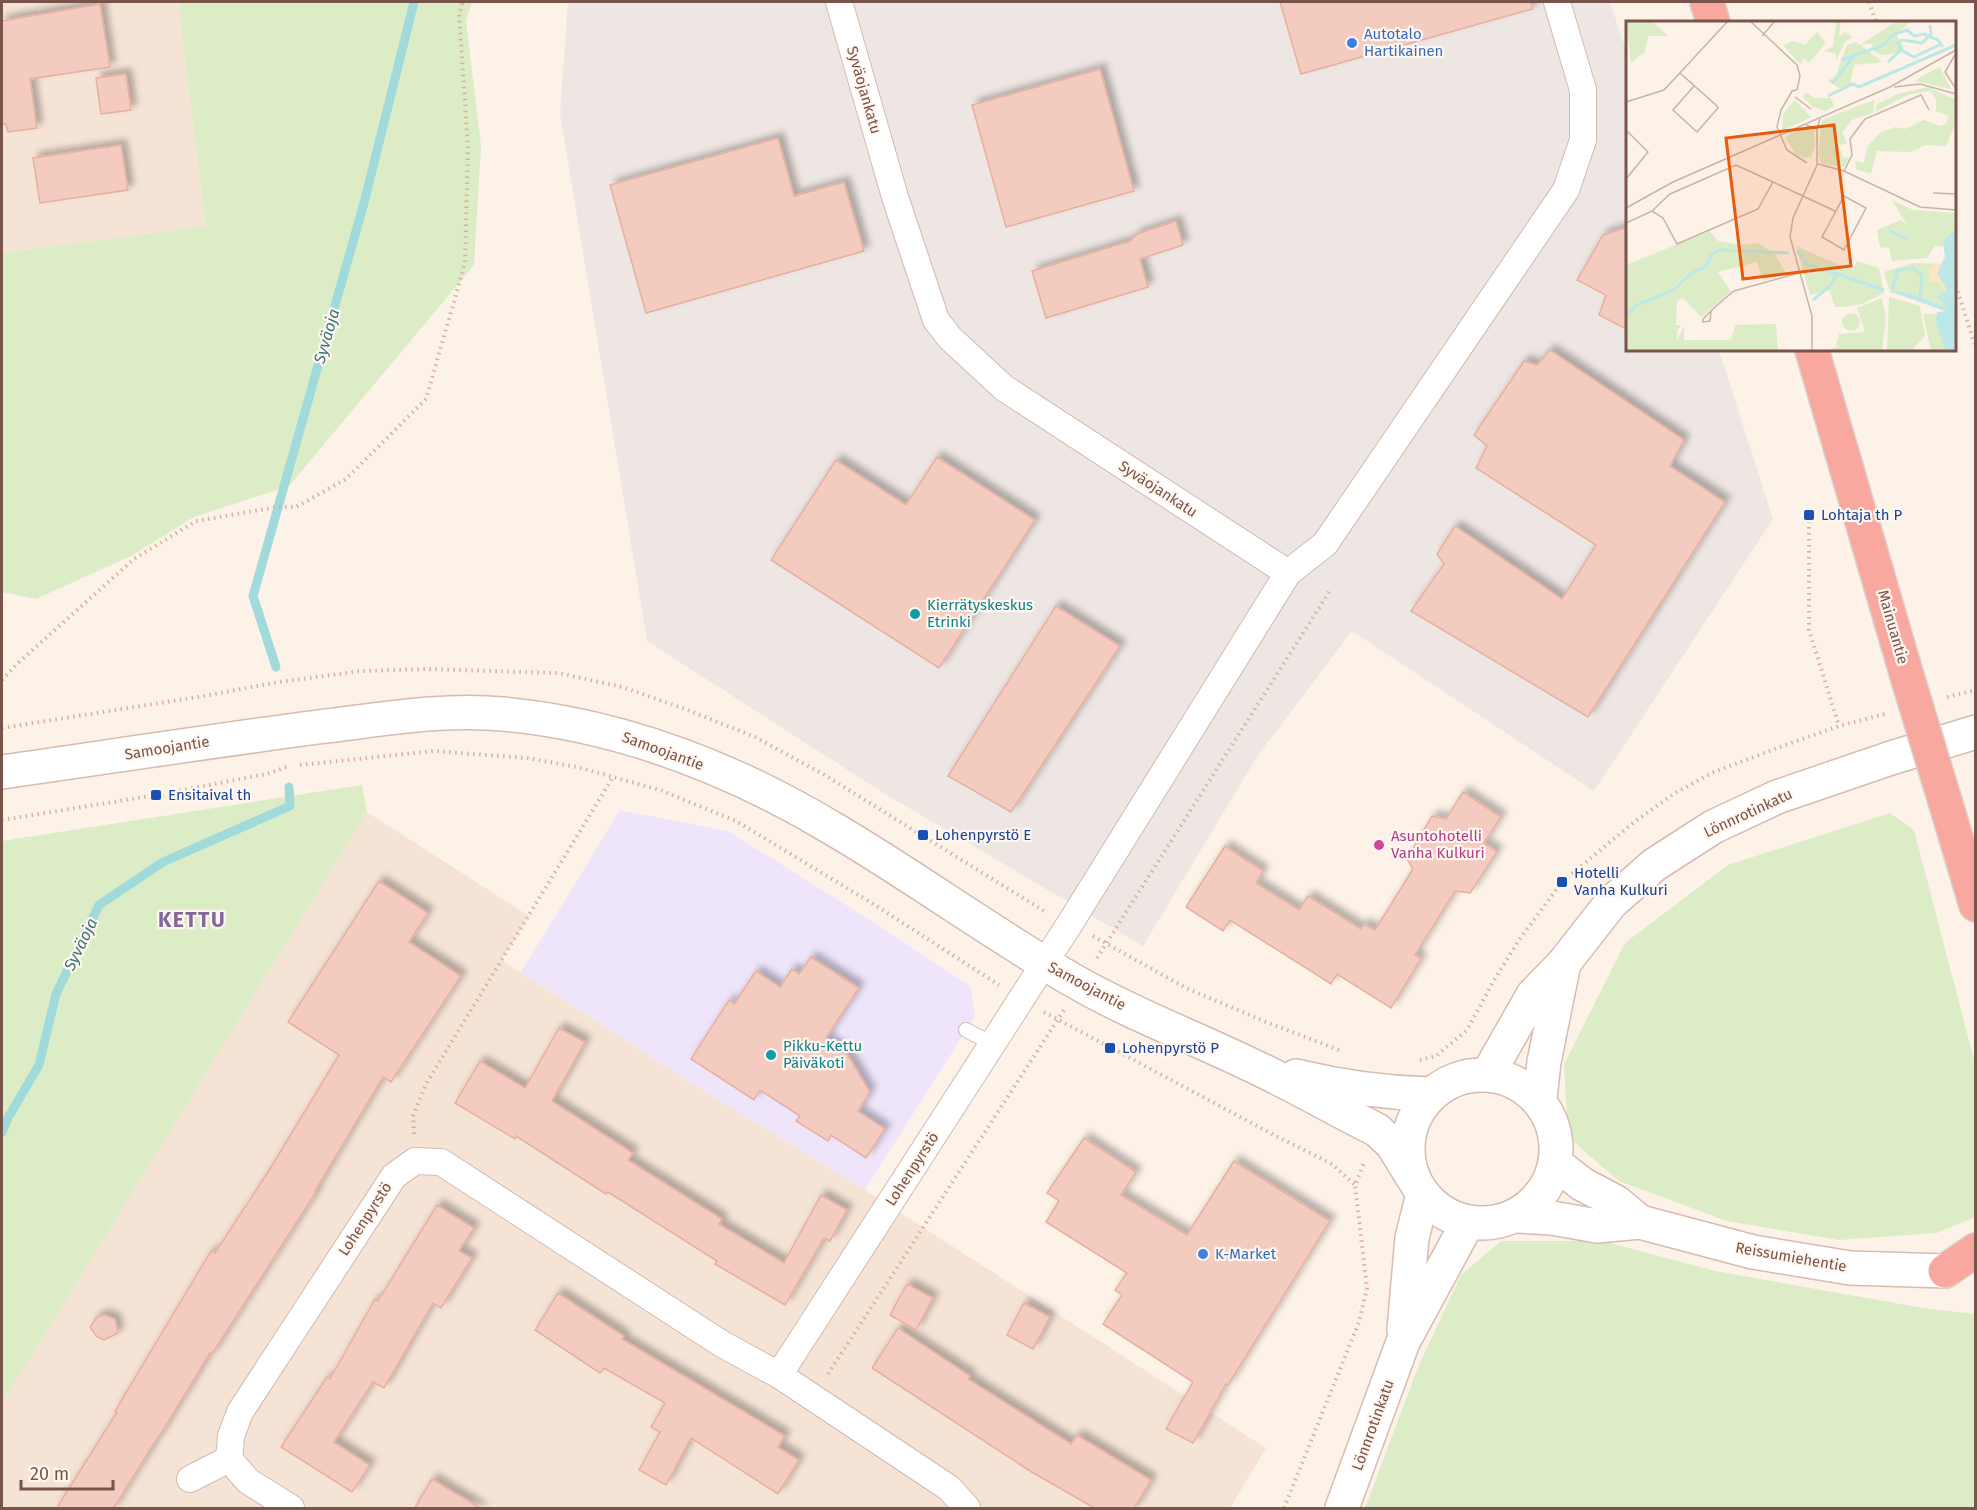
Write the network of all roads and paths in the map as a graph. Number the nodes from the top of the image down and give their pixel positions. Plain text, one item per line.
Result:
1 (463, 2) edge
2 (839, 2) edge
3 (1557, 2) edge
4 (1707, 2) edge
5 (1869, 2) edge
6 (1713, 21) edge
7 (1876, 21) edge
8 (1956, 286) edge
9 (1976, 348) edge
10 (1812, 351) edge
11 (1809, 515) dead end
12 (1288, 573) junction
13 (2, 680) edge
14 (1976, 690) edge
15 (1942, 698) dead end
16 (1885, 714) dead end
17 (1839, 726) junction
18 (1976, 732) edge
19 (2, 772) edge
20 (613, 777) junction
21 (2, 820) edge
22 (1633, 823) dead end
23 (1976, 905) edge
24 (1044, 963) junction
25 (1564, 963) junction
26 (1022, 998) junction
27 (966, 1030) dead end
28 (993, 1044) junction
29 (1254, 1066) junction
30 (1488, 1074) junction
31 (1431, 1094) junction
32 (1540, 1098) junction
33 (415, 1161) junction
34 (1555, 1163) junction
35 (1355, 1185) dead end
36 (1418, 1186) junction
37 (1518, 1216) junction
38 (1467, 1222) junction
39 (1640, 1222) junction
40 (1976, 1250) edge
41 (1960, 1275) edge
42 (1403, 1342) junction
43 (779, 1375) junction
44 (229, 1459) junction
45 (190, 1479) dead end
46 (291, 1509) edge
47 (967, 1509) edge
48 (1342, 1509) edge

1 - 13 path
2 - 12 street, Syväojankatu
3 - 12 street
4 - 6 highway
5 - 7 path
8 - 9 path
10 - 23 highway, Mainuantie, bridge
11 - 17 path
12 - 24 street
14 - 15 path
16 - 17 path
17 - 22 path
18 - 25 street, Lönnrotinkatu
19 - 24 street, Samoojantie
20 - 21 path
20 - 26 path
20 - 33 path
24 - 26 street, Lohenpyrstö
24 - 29 street, Samoojantie
25 - 30 street, Lönnrotinkatu
25 - 32 street, Lönnrotinkatu
26 - 28 street, Lohenpyrstö
26 - 35 path
27 - 28 lane
28 - 43 street, Lohenpyrstö
29 - 31 street, Samoojantie
29 - 36 street, Samoojantie
30 - 31 street
30 - 32 street
31 - 36 street
32 - 34 street
33 - 43 street
33 - 44 street, Lohenpyrstö
34 - 37 street
34 - 39 street, Reissumiehentie
36 - 38 street
36 - 42 street, Lönnrotinkatu
37 - 38 street
37 - 39 street, Reissumiehentie
38 - 42 street, Lönnrotinkatu
39 - 41 street, Reissumiehentie
40 - 41 highway
42 - 48 street, Lönnrotinkatu
43 - 47 street
44 - 45 street
44 - 46 street

